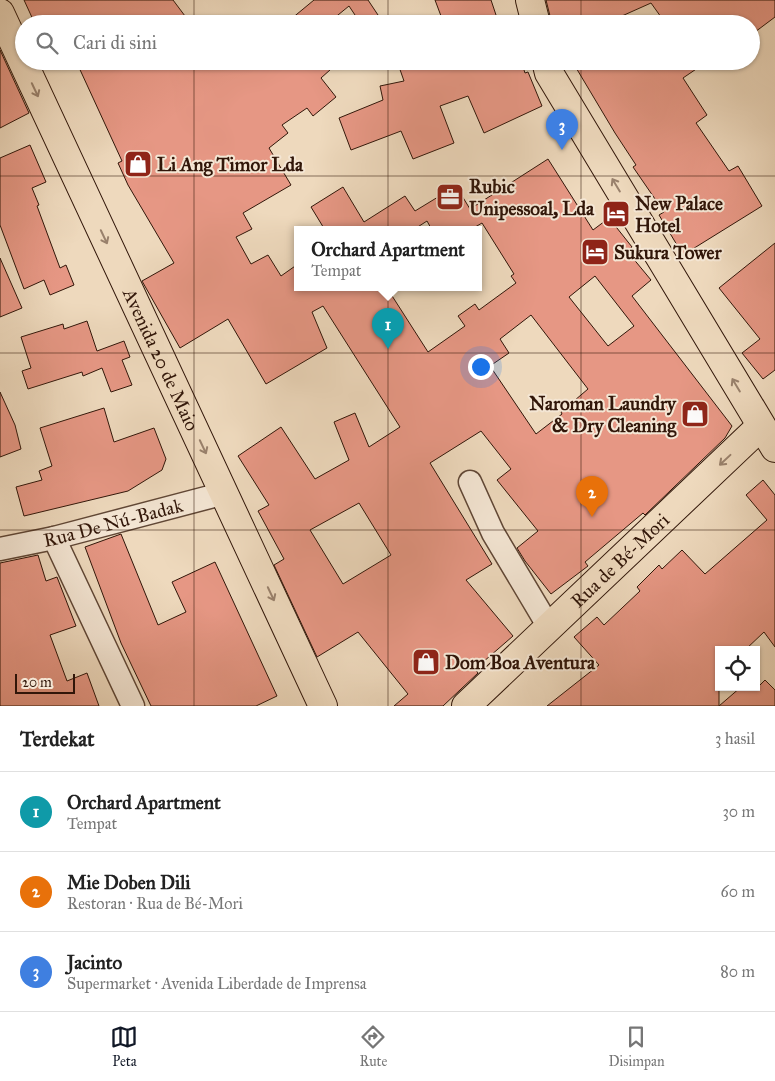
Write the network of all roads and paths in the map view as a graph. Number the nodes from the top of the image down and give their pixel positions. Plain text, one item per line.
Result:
1 (530, 0) edge
2 (0, 13) edge
3 (534, 15) edge
4 (15, 45) edge
5 (27, 70) edge
6 (548, 70) edge
7 (770, 429) edge
8 (470, 482) dead end
9 (225, 493) junction
10 (54, 538) junction
11 (0, 549) edge
12 (548, 626) junction
13 (133, 706) edge
14 (323, 706) edge
15 (466, 706) edge

1 - 3 main road
2 -> 4 main road, Avenida 20 de Maio
5 -> 9 main road, Avenida 20 de Maio
7 -> 6 main road
7 -> 12 main road, Rua de Bé-Mori
8 - 12 street
9 - 10 street, Rua De Nú-Badak
9 -> 14 main road, Avenida 20 de Maio
10 - 11 street, Rua De Nú-Badak
10 - 13 street
12 - 15 main road, Rua de Bé-Mori

